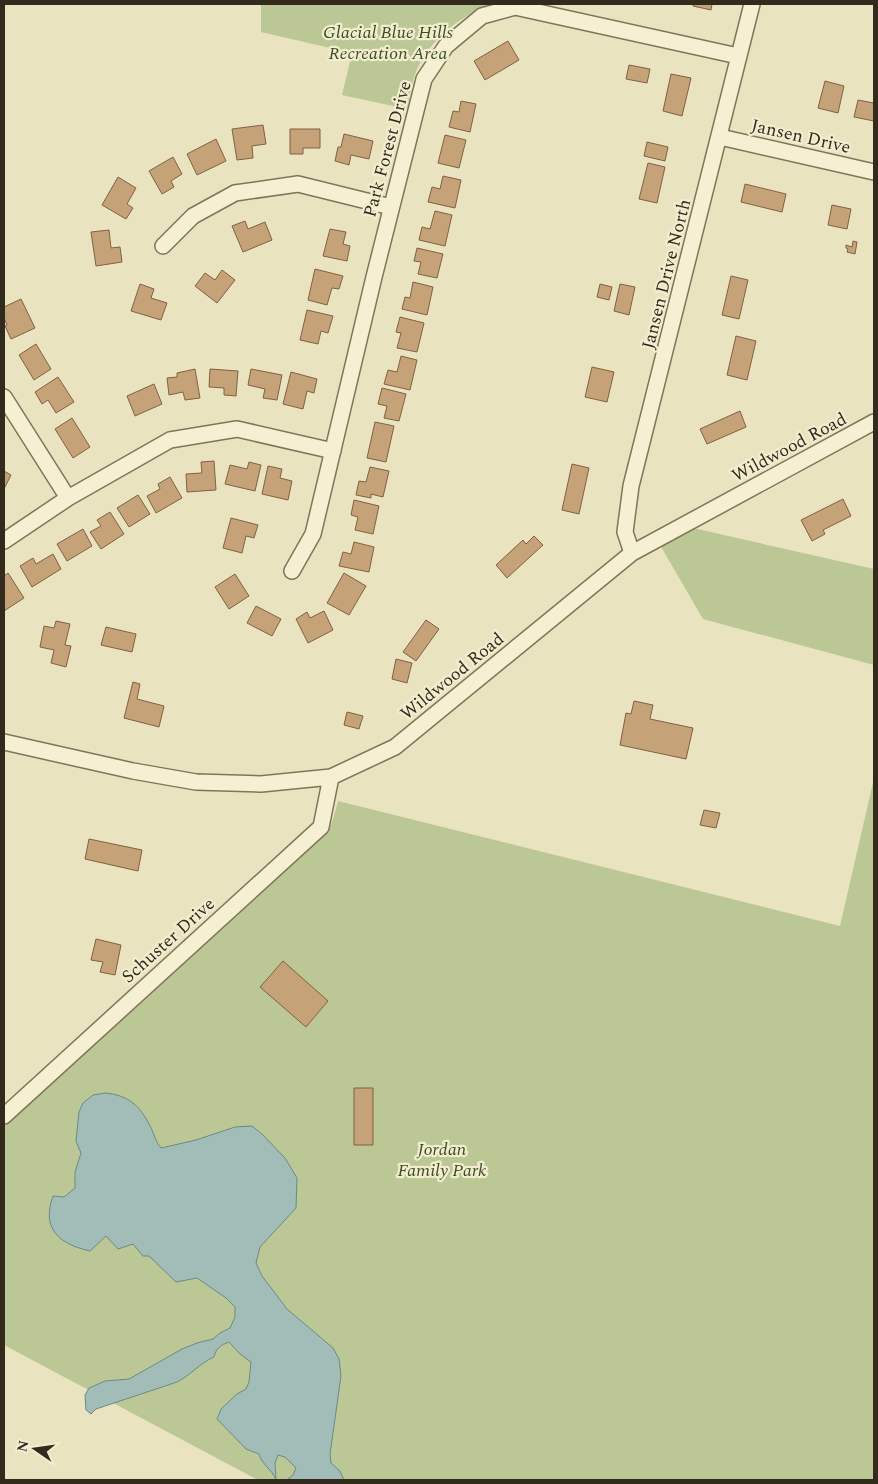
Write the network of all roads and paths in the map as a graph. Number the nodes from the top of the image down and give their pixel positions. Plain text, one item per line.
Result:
1 (752, 4) edge
2 (546, 9) edge
3 (738, 56) junction
4 (720, 138) junction
5 (874, 172) edge
6 (391, 207) junction
7 (163, 246) dead end
8 (4, 397) edge
9 (874, 422) edge
10 (333, 451) junction
11 (68, 498) junction
12 (4, 540) edge
13 (632, 553) junction
14 (292, 572) dead end
15 (4, 742) edge
16 (331, 777) junction
17 (4, 1116) edge

1 - 3 street, Jansen Drive North
2 - 3 street, Park Forest Drive
2 - 6 street, Park Forest Drive
3 - 4 street, Jansen Drive North
4 - 5 street, Jansen Drive
4 - 13 street, Jansen Drive North
6 - 7 street
6 - 10 street, Park Forest Drive
8 - 11 street
9 - 13 street, Wildwood Road
10 - 11 street
10 - 14 street, Park Forest Drive
11 - 12 street
13 - 16 street, Wildwood Road
15 - 16 street, Wildwood Road
16 - 17 street, Schuster Drive

